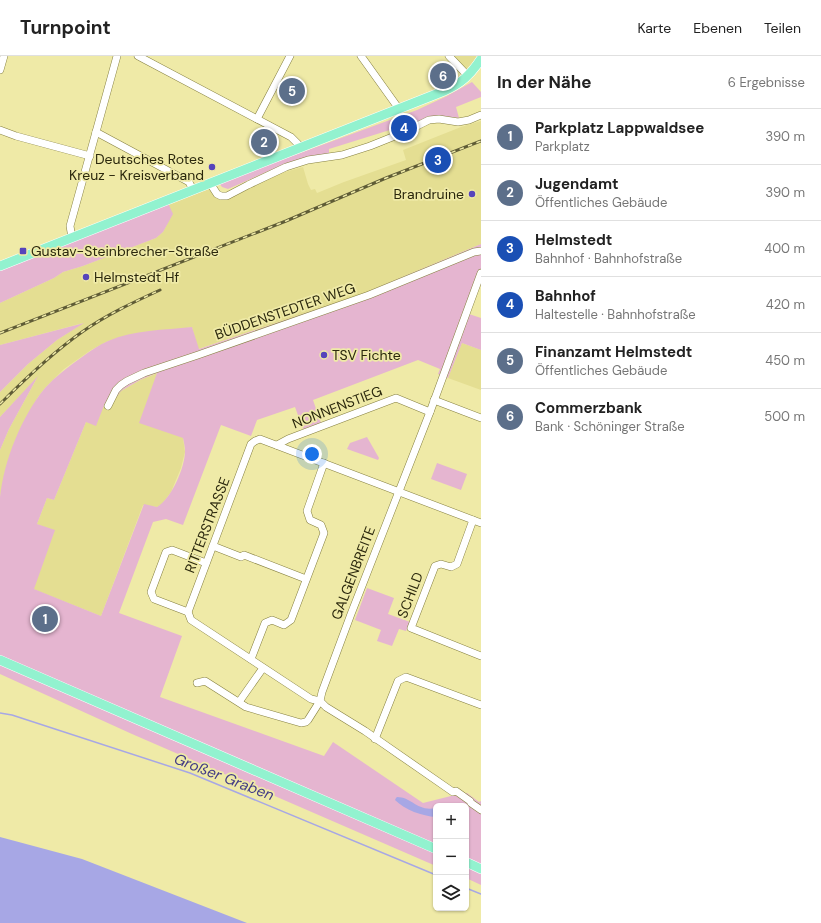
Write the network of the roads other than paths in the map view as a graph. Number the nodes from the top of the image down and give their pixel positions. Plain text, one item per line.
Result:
1 (4, 56) edge
2 (117, 56) edge
3 (138, 56) edge
4 (290, 56) edge
5 (361, 56) edge
6 (449, 56) edge
7 (481, 59) edge
8 (0, 70) edge
9 (468, 76) junction
10 (399, 109) junction
11 (481, 115) edge
12 (257, 119) junction
13 (0, 130) edge
14 (96, 132) junction
15 (300, 147) junction
16 (90, 156) junction
17 (210, 183) junction
18 (193, 190) junction
19 (72, 238) junction
20 (481, 251) edge
21 (0, 266) edge
22 (481, 273) edge
23 (434, 400) junction
24 (108, 406) dead end
25 (430, 412) junction
26 (481, 418) edge
27 (277, 445) junction
28 (324, 464) junction
29 (398, 491) junction
30 (473, 520) junction
31 (481, 522) edge
32 (213, 546) junction
33 (206, 563) junction
34 (306, 579) junction
35 (188, 612) junction
36 (481, 656) edge
37 (251, 659) junction
38 (0, 660) edge
39 (263, 668) junction
40 (197, 683) dead end
41 (320, 701) junction
42 (239, 702) junction
43 (481, 705) edge
44 (375, 739) junction
45 (481, 810) edge
46 (433, 848) edge
47 (469, 863) edge
48 (481, 869) edge

1 - 8 street
2 - 14 street
3 - 12 street
4 - 12 street
5 - 10 street
6 - 9 street
7 - 9 main road
9 - 10 main road
10 - 15 main road
11 - 17 street
12 - 15 street
13 - 16 street
14 - 16 street
14 - 18 street
15 - 17 main road
16 - 19 street
17 - 18 main road
18 - 19 main road
19 - 21 main road
20 - 24 street, BÜDDENSTEDTER WEG
22 - 23 street, GALGENBREITE
23 - 25 street, GALGENBREITE
23 - 26 street
25 - 27 street, NONNENSTIEG
25 - 29 street, GALGENBREITE
27 - 28 street, RITTERSTRASSE
27 - 32 street, RITTERSTRASSE
28 - 29 street, RITTERSTRASSE
28 - 34 street
29 - 30 street, RITTERSTRASSE
29 - 41 street, GALGENBREITE
30 - 31 street, RITTERSTRASSE
30 - 36 street, SCHILD
32 - 33 street, RITTERSTRASSE
32 - 34 street
33 - 35 street, RITTERSTRASSE
33 - 35 street
34 - 37 street
35 - 37 street
37 - 39 street
38 - 46 main road
39 - 41 street
39 - 42 street
40 - 42 street
41 - 42 street, GALGENBREITE
41 - 44 street
43 - 44 street
44 - 45 street
47 - 48 main road

